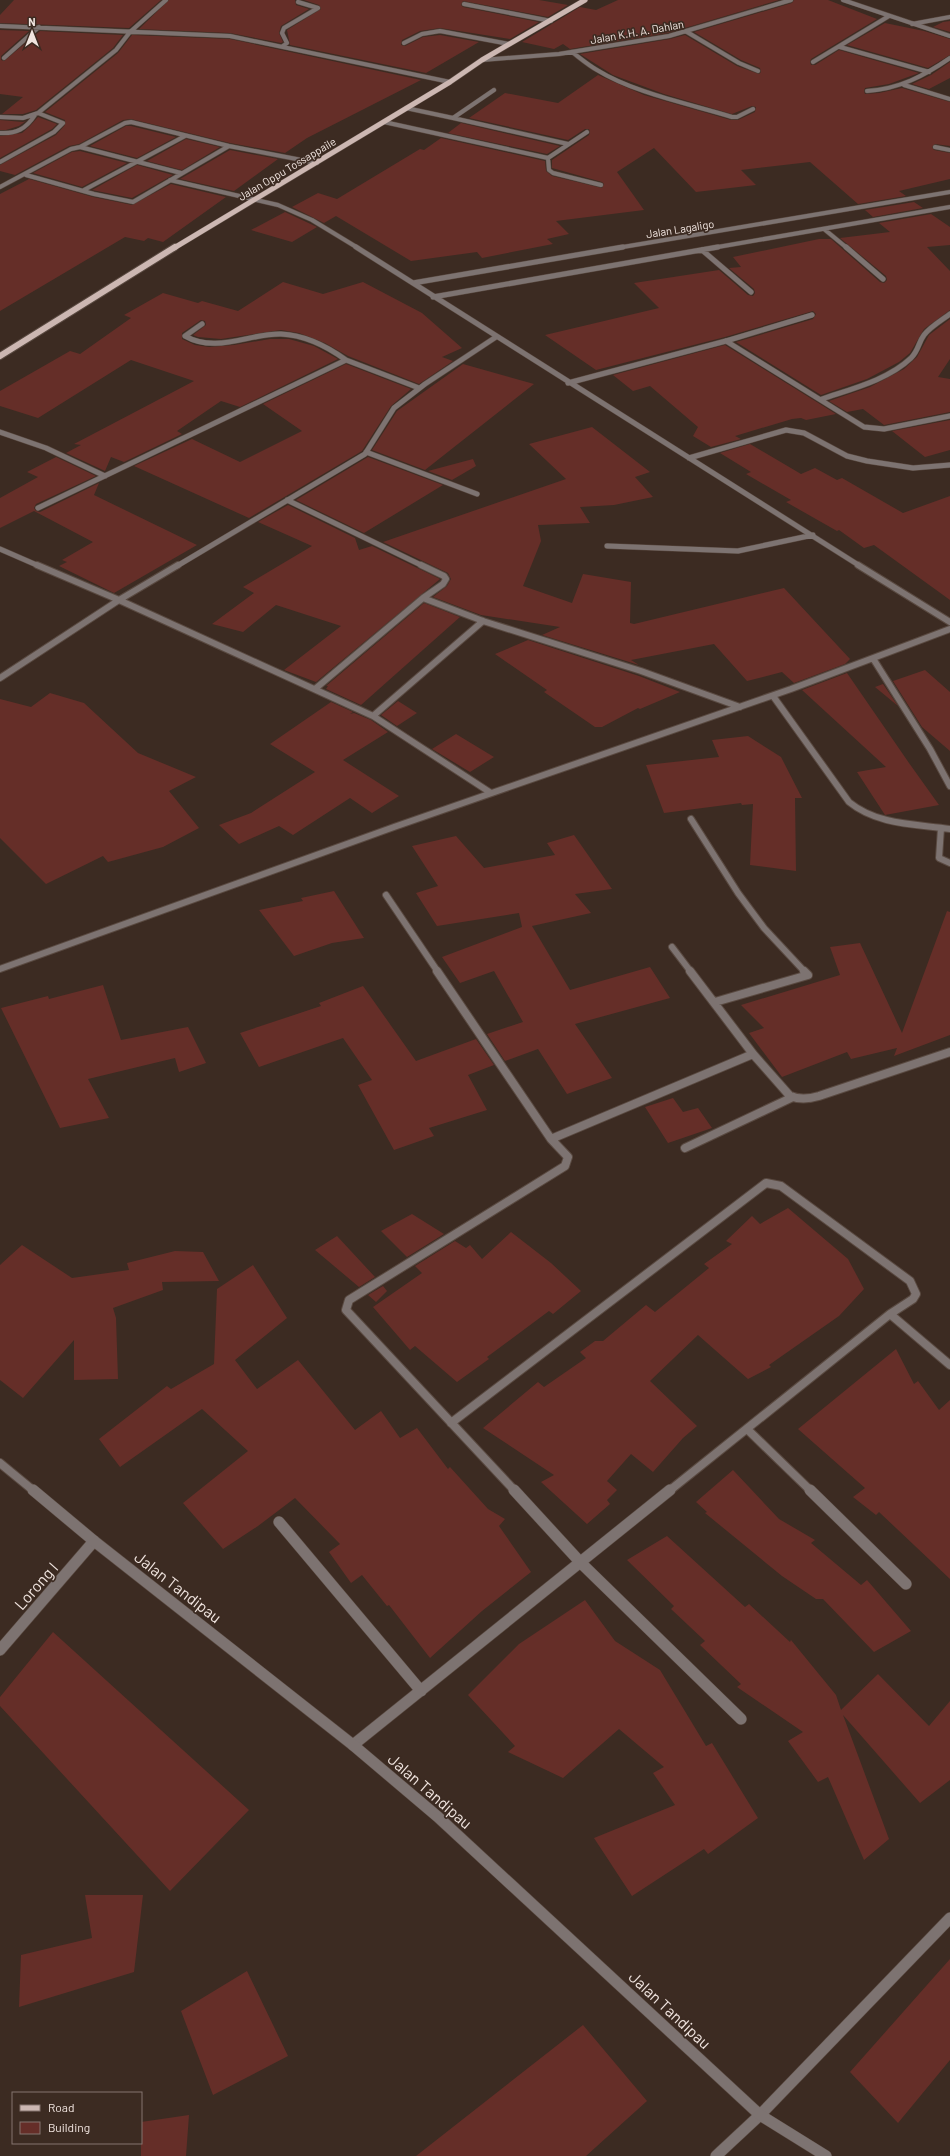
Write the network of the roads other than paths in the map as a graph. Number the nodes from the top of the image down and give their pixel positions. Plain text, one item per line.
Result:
1 (166, 0) edge
2 (585, 0) edge
3 (791, 0) edge
4 (843, 0) edge
5 (298, 2) dead end
6 (464, 4) dead end
7 (889, 16) junction
8 (950, 17) edge
9 (551, 21) junction
10 (912, 24) junction
11 (0, 26) edge
12 (39, 27) junction
13 (130, 32) junction
14 (687, 32) junction
15 (950, 36) edge
16 (404, 44) dead end
17 (509, 44) junction
18 (283, 46) junction
19 (840, 47) junction
20 (572, 52) junction
21 (4, 58) dead end
22 (950, 58) edge
23 (482, 60) junction
24 (813, 62) dead end
25 (758, 71) dead end
26 (929, 72) junction
27 (450, 82) junction
28 (904, 85) junction
29 (494, 90) dead end
30 (867, 91) dead end
31 (950, 99) edge
32 (406, 108) junction
33 (753, 109) dead end
34 (36, 114) junction
35 (0, 117) edge
36 (453, 118) junction
37 (384, 122) junction
38 (587, 132) dead end
39 (0, 133) edge
40 (185, 136) junction
41 (568, 144) junction
42 (229, 146) junction
43 (80, 147) junction
44 (935, 147) dead end
45 (950, 150) edge
46 (548, 158) junction
47 (0, 162) edge
48 (134, 162) junction
49 (318, 163) junction
50 (181, 174) junction
51 (26, 175) junction
52 (170, 180) junction
53 (601, 184) dead end
54 (0, 187) edge
55 (84, 190) junction
56 (950, 192) edge
57 (258, 199) junction
58 (950, 207) edge
59 (824, 229) junction
60 (702, 250) junction
61 (883, 279) dead end
62 (414, 283) junction
63 (751, 292) dead end
64 (433, 297) junction
65 (950, 314) edge
66 (812, 315) dead end
67 (202, 324) dead end
68 (496, 337) junction
69 (726, 341) junction
70 (0, 356) edge
71 (346, 360) junction
72 (568, 383) junction
73 (419, 388) junction
74 (822, 399) junction
75 (950, 416) edge
76 (0, 432) edge
77 (366, 452) junction
78 (690, 458) junction
79 (950, 465) edge
80 (105, 476) junction
81 (477, 494) dead end
82 (287, 500) junction
83 (38, 508) dead end
84 (813, 535) junction
85 (607, 546) dead end
86 (0, 549) edge
87 (423, 598) junction
88 (119, 600) junction
89 (483, 621) junction
90 (950, 622) edge
91 (950, 629) edge
92 (874, 660) junction
93 (0, 678) edge
94 (315, 689) junction
95 (773, 696) junction
96 (740, 707) junction
97 (373, 716) junction
98 (950, 786) edge
99 (491, 793) junction
100 (691, 819) dead end
101 (942, 828) junction
102 (950, 830) edge
103 (950, 863) edge
104 (386, 895) dead end
105 (672, 947) dead end
106 (0, 969) edge
107 (715, 1002) junction
108 (950, 1052) edge
109 (753, 1054) junction
110 (793, 1097) junction
111 (551, 1139) junction
112 (685, 1148) dead end
113 (890, 1314) junction
114 (950, 1365) edge
115 (451, 1423) junction
116 (747, 1429) junction
117 (0, 1463) edge
118 (279, 1522) dead end
119 (94, 1542) junction
120 (581, 1563) junction
121 (906, 1584) dead end
122 (0, 1650) edge
123 (421, 1692) junction
124 (741, 1719) dead end
125 (353, 1745) junction
126 (950, 1918) edge
127 (760, 2116) junction
128 (716, 2156) edge
129 (826, 2156) edge

1 - 13 street
2 - 9 main road, Jalan Oppu Tossappaile
3 - 14 street, Jalan K.H. A. Dahlan
4 - 7 street
5 - 18 street
6 - 9 street
7 - 10 street
7 - 19 street
8 - 10 street
9 - 17 main road, Jalan Oppu Tossappaile
10 - 15 street
11 - 12 street
12 - 13 street
12 - 21 street
13 - 18 street
13 - 34 street
14 - 20 street, Jalan K.H. A. Dahlan
14 - 25 street
16 - 17 street
17 - 23 main road, Jalan Oppu Tossappaile
18 - 27 street
19 - 24 street
19 - 26 street
20 - 23 street, Jalan K.H. A. Dahlan
20 - 33 street
22 - 26 street
23 - 27 main road, Jalan Oppu Tossappaile
26 - 28 street
27 - 32 main road, Jalan Oppu Tossappaile
28 - 30 street
28 - 31 street
29 - 36 street
32 - 36 street
32 - 37 main road, Jalan Oppu Tossappaile
34 - 35 street
34 - 39 street
34 - 47 street
36 - 41 street
37 - 46 street
37 - 49 main road, Jalan Oppu Tossappaile
38 - 41 street
40 - 42 street
40 - 43 street
40 - 48 street
41 - 46 street
42 - 49 street
42 - 50 street
43 - 48 street
43 - 51 street
44 - 45 street
46 - 53 street
48 - 50 street
48 - 55 street
49 - 57 main road, Jalan Oppu Tossappaile
50 - 52 street
51 - 54 street
51 - 55 street
52 - 55 street
52 - 57 street
56 - 62 street, Jalan Lagaligo
57 - 62 street
57 - 70 main road, Jalan Oppu Tossappaile
58 - 59 street, Jalan Lagaligo
59 - 60 street, Jalan Lagaligo
59 - 61 street
60 - 63 street
60 - 64 street, Jalan Lagaligo
62 - 64 street
64 - 68 street
65 - 74 street
66 - 69 street
67 - 71 street
68 - 72 street
68 - 73 street
69 - 72 street
69 - 74 street
71 - 73 street
71 - 80 street
72 - 78 street
73 - 77 street
74 - 75 street
76 - 80 street
77 - 81 street
77 - 82 street
78 - 79 street
78 - 84 street
80 - 83 street
82 - 87 street
82 - 88 street
84 - 85 street
84 - 90 street
86 - 88 street
87 - 89 street
87 - 94 street
88 - 93 street
88 - 94 street
89 - 96 street
89 - 97 street
91 - 92 street
92 - 95 street
92 - 98 street
94 - 97 street
95 - 96 street
95 - 101 street
96 - 99 street
97 - 99 street
99 - 106 street
100 - 107 street
101 - 102 street
101 - 103 street
104 - 111 street
105 - 107 street
107 - 109 street
108 - 110 street
109 - 110 street
109 - 111 street
110 - 112 street
111 - 115 street
113 - 114 street
113 - 115 street
113 - 116 street
115 - 120 street
116 - 120 street
116 - 121 street
117 - 119 street, Jalan Tandipau
118 - 123 street
119 - 122 street, Lorong I
119 - 125 street, Jalan Tandipau
120 - 123 street
120 - 124 street
123 - 125 street
125 - 127 street, Jalan Tandipau
126 - 127 street
127 - 128 street
127 - 129 street, Jalan Tandipau

